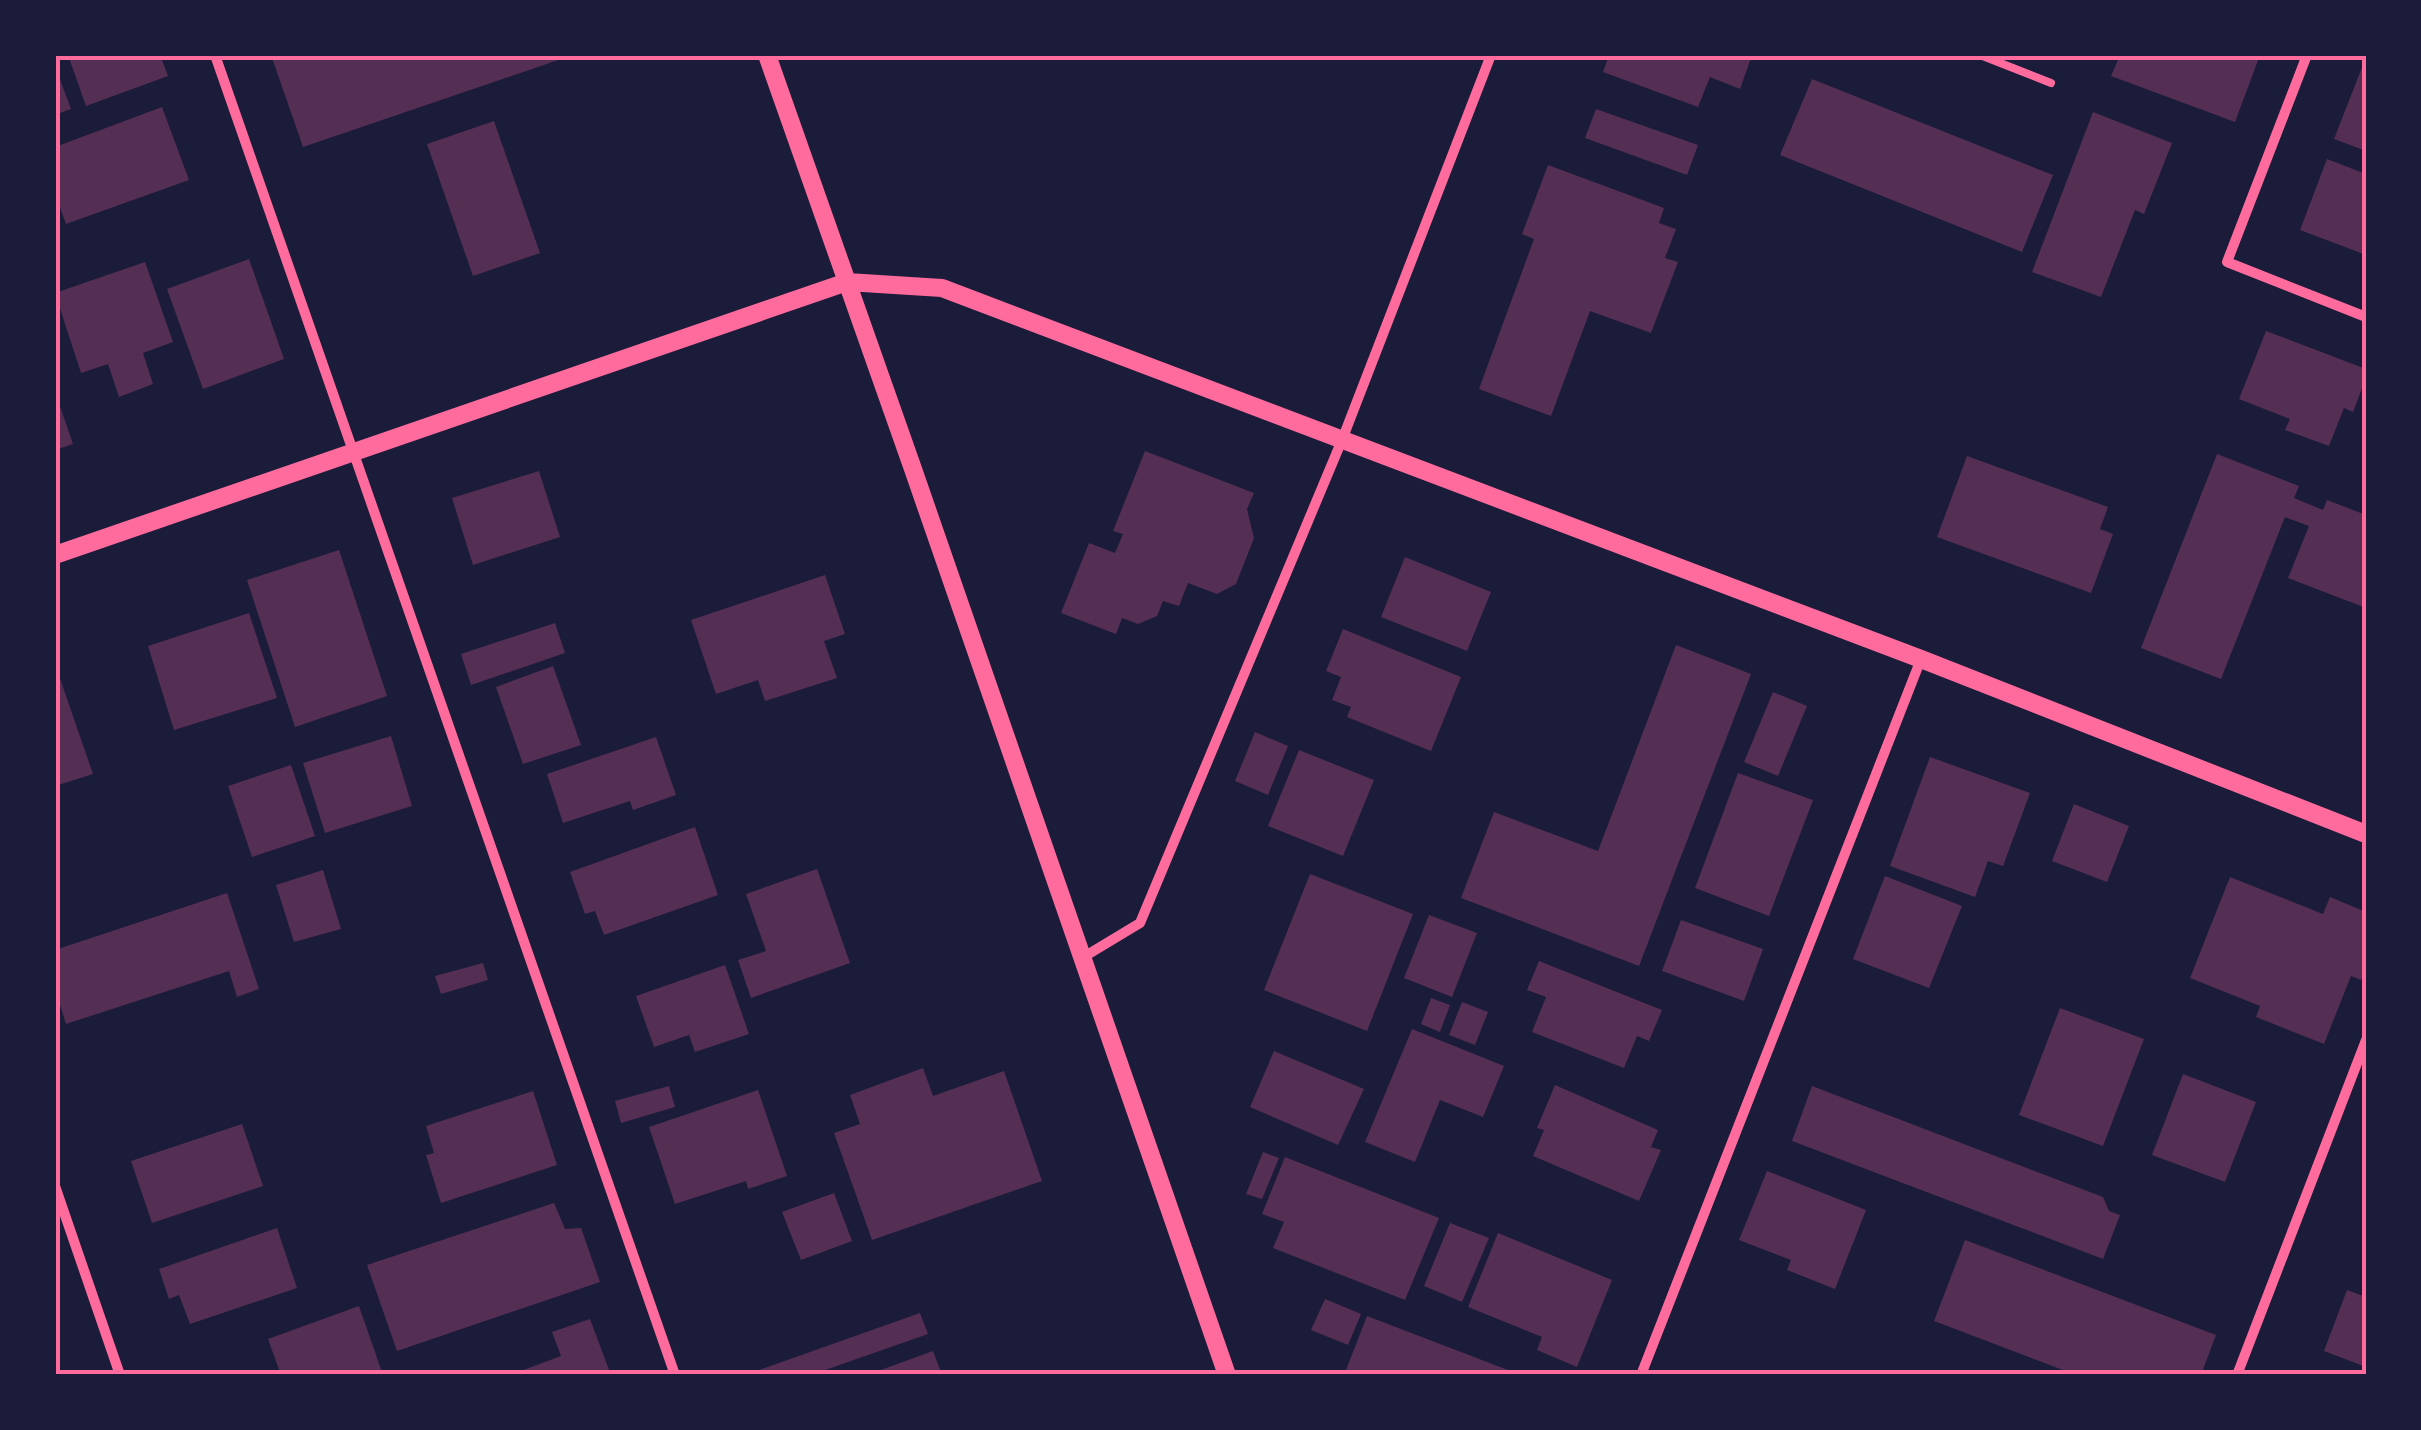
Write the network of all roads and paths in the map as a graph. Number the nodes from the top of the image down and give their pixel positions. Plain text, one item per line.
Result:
1 (215, 55) edge
2 (766, 55) edge
3 (1491, 55) edge
4 (1980, 55) edge
5 (2307, 55) edge
6 (2050, 82) dead end
7 (848, 282) junction
8 (2366, 317) edge
9 (1342, 440) junction
10 (354, 451) junction
11 (55, 554) edge
12 (1921, 659) junction
13 (2366, 834) edge
14 (1082, 958) junction
15 (2366, 1040) edge
16 (55, 1186) edge
17 (120, 1375) edge
18 (675, 1375) edge
19 (1227, 1375) edge
20 (1641, 1375) edge
21 (2237, 1375) edge

1 - 10 street
2 - 7 street
3 - 9 street
4 - 6 lane
5 - 8 street
7 - 9 street
7 - 10 street
7 - 14 street
9 - 12 street
9 - 14 street
10 - 11 street
10 - 18 street
12 - 13 street
12 - 20 street
14 - 19 street
15 - 21 street
16 - 17 street

